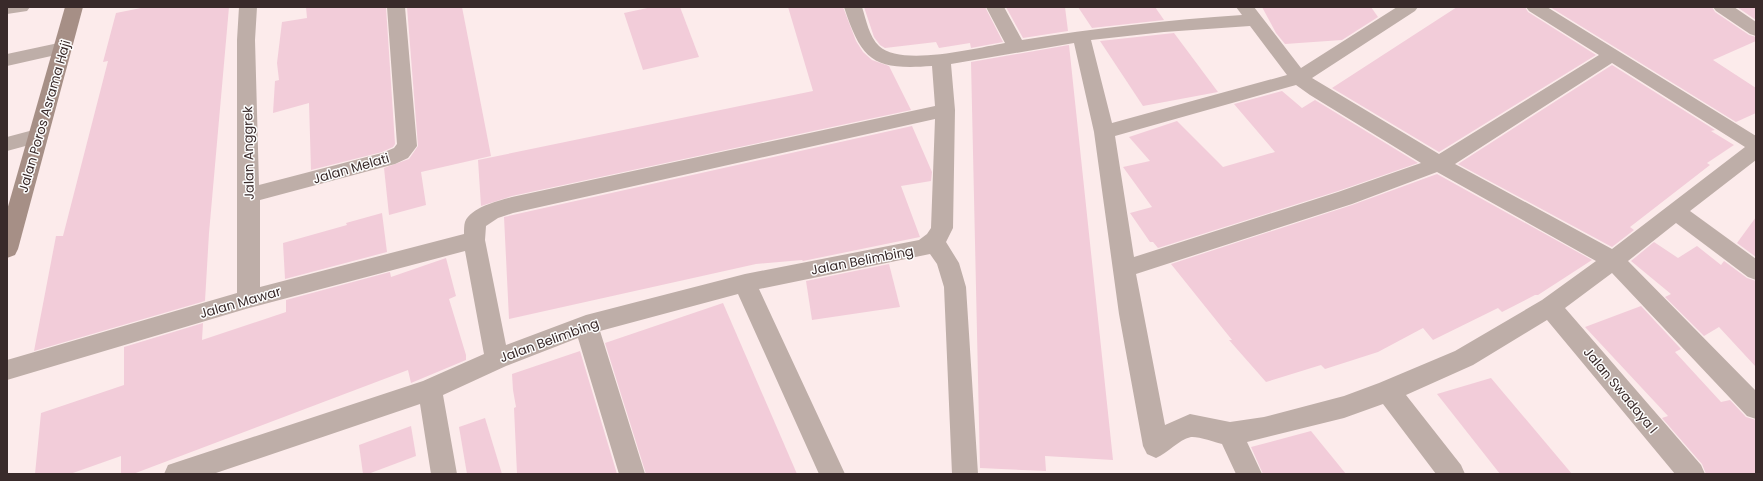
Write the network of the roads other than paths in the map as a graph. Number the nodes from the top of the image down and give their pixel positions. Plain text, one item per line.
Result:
1 (21, 7) edge
2 (74, 7) edge
3 (248, 7) edge
4 (396, 7) edge
5 (853, 7) edge
6 (995, 7) edge
7 (1410, 7) edge
8 (1535, 7) edge
9 (1722, 7) edge
10 (7, 9) edge
11 (1250, 13) edge
12 (1756, 30) edge
13 (1081, 36) junction
14 (1016, 47) junction
15 (63, 48) junction
16 (1612, 56) junction
17 (7, 60) edge
18 (941, 60) junction
19 (1299, 78) junction
20 (945, 110) junction
21 (1104, 132) junction
22 (38, 136) junction
23 (7, 144) edge
24 (1756, 145) edge
25 (1756, 149) edge
26 (1439, 164) junction
27 (249, 195) junction
28 (1676, 212) junction
29 (474, 240) junction
30 (932, 243) junction
31 (7, 249) edge
32 (1613, 260) junction
33 (1124, 269) junction
34 (1756, 271) edge
35 (745, 283) junction
36 (249, 299) junction
37 (1550, 307) junction
38 (586, 326) junction
39 (497, 359) junction
40 (7, 370) edge
41 (430, 390) junction
42 (1388, 391) junction
43 (1756, 408) edge
44 (1230, 434) junction
45 (224, 466) edge
46 (177, 474) edge
47 (444, 474) edge
48 (632, 474) edge
49 (832, 474) edge
50 (965, 474) edge
51 (1249, 474) edge
52 (1452, 474) edge
53 (1692, 474) edge

1 - 10 street
2 - 15 street, Jalan Poros Asrama Haji
3 - 27 street, Jalan Anggrek
4 - 27 street, Jalan Melati
5 - 18 street
6 - 14 street
7 - 19 street
8 - 16 street
9 - 12 street
11 - 13 street
11 - 19 street
13 - 14 street
13 - 21 street
14 - 18 street
15 - 17 street
15 - 22 street, Jalan Poros Asrama Haji
16 - 24 street
16 - 26 street
18 - 20 street
19 - 21 street
19 - 26 street
20 - 29 street
20 - 30 street
21 - 33 street
22 - 23 street
22 - 31 street, Jalan Poros Asrama Haji
25 - 28 street
26 - 32 street
26 - 33 street
27 - 36 street, Jalan Anggrek
28 - 32 street
28 - 34 street
29 - 36 street, Jalan Mawar
29 - 39 street
30 - 35 street, Jalan Belimbing
30 - 50 street
32 - 37 street
32 - 43 street
33 - 44 street
35 - 38 street, Jalan Belimbing
35 - 49 street
36 - 40 street, Jalan Mawar
37 - 42 street
37 - 53 street, Jalan Swadaya I
38 - 39 street, Jalan Belimbing
38 - 48 street
39 - 41 street, Jalan Belimbing
41 - 45 street, Jalan Belimbing
41 - 47 street
42 - 44 street
42 - 52 street
44 - 51 street
45 - 46 street, Jalan Belimbing

